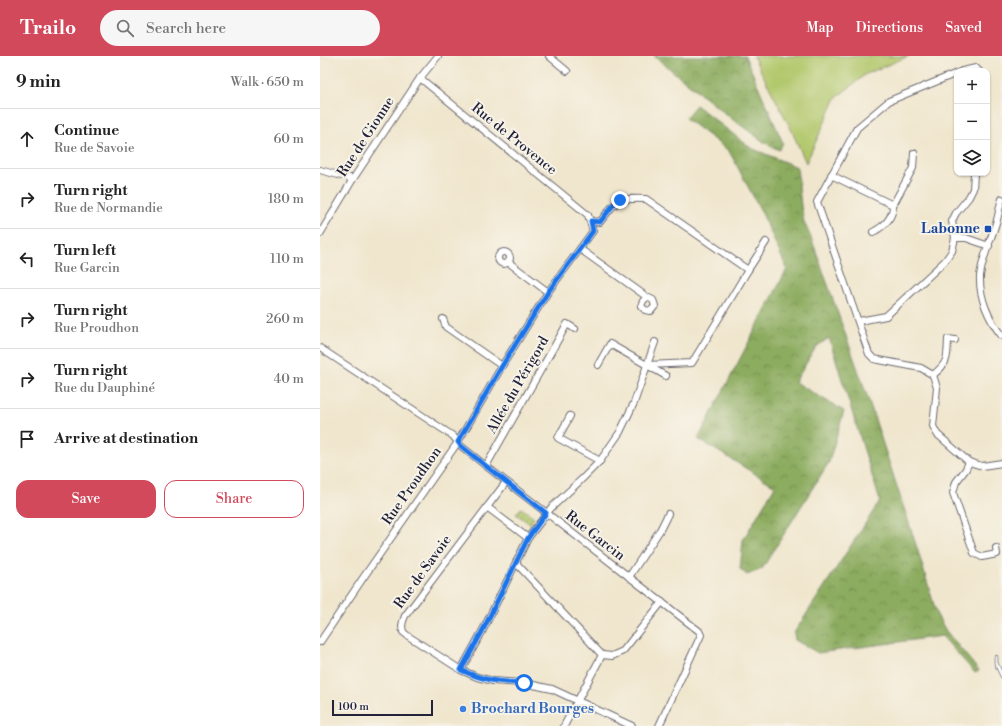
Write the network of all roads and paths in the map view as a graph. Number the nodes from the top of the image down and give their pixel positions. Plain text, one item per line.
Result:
1 (438, 56) edge
2 (548, 56) edge
3 (567, 72) dead end
4 (954, 74) edge
5 (420, 78) junction
6 (914, 153) dead end
7 (320, 170) edge
8 (831, 175) junction
9 (974, 176) edge
10 (353, 179) junction
11 (1002, 199) edge
12 (893, 205) junction
13 (591, 221) junction
14 (874, 232) dead end
15 (320, 234) edge
16 (955, 238) junction
17 (766, 242) dead end
18 (989, 246) junction
19 (580, 249) junction
20 (508, 262) dead end
21 (748, 270) junction
22 (548, 292) junction
23 (647, 297) dead end
24 (443, 320) dead end
25 (858, 321) junction
26 (575, 329) dead end
27 (1002, 336) edge
28 (955, 340) dead end
29 (655, 342) dead end
30 (320, 348) edge
31 (598, 365) dead end
32 (647, 365) junction
33 (502, 366) junction
34 (933, 375) junction
35 (666, 376) dead end
36 (570, 416) dead end
37 (458, 442) junction
38 (600, 461) junction
39 (969, 462) junction
40 (1002, 463) edge
41 (486, 466) junction
42 (506, 482) junction
43 (487, 507) junction
44 (546, 513) junction
45 (668, 514) dead end
46 (528, 538) junction
47 (996, 548) dead end
48 (516, 563) junction
49 (629, 577) junction
50 (662, 602) junction
51 (320, 642) edge
52 (602, 655) junction
53 (996, 657) dead end
54 (461, 670) junction
55 (1002, 676) edge
56 (578, 700) junction
57 (564, 726) edge
58 (632, 726) edge
59 (660, 726) edge

1 - 5 street, Rue de Gionne
2 - 3 street
4 - 8 street
5 - 10 street, Rue de Gionne
5 - 13 street, Rue de Provence
6 - 12 street
7 - 10 street
8 - 12 street
8 - 25 street
9 - 16 street
10 - 15 street, Rue de Gionne
11 - 18 street
12 - 14 street
13 - 19 street, Rue Proudhon
13 - 21 street
16 - 18 street
16 - 25 street
17 - 21 street
18 - 27 street
19 - 22 street, Rue Proudhon
19 - 23 street
20 - 22 street
21 - 32 street
22 - 33 street, Rue Proudhon
24 - 33 street
25 - 34 street
26 - 41 street, Allée du Périgord
28 - 34 street
29 - 32 street
30 - 37 street, Rue Garcin
31 - 32 street
32 - 35 street
32 - 38 street
33 - 37 street, Rue Proudhon
34 - 39 street
36 - 38 street
37 - 41 street, Rue Garcin
37 - 51 street, Rue Proudhon
38 - 44 street
39 - 40 street
39 - 47 street
41 - 42 street, Rue Garcin
42 - 43 street, Rue de Savoie
42 - 44 street, Rue Garcin
43 - 46 street
43 - 54 street, Rue de Savoie
44 - 46 street
44 - 49 street, Rue Garcin
45 - 49 street
46 - 48 street
48 - 52 street
48 - 54 street
49 - 50 street, Rue Garcin
50 - 52 street
50 - 59 street, Rue Garcin
52 - 56 street
53 - 55 lane
54 - 56 street, Rue de Savoie
56 - 57 street
56 - 58 street, Rue de Savoie

